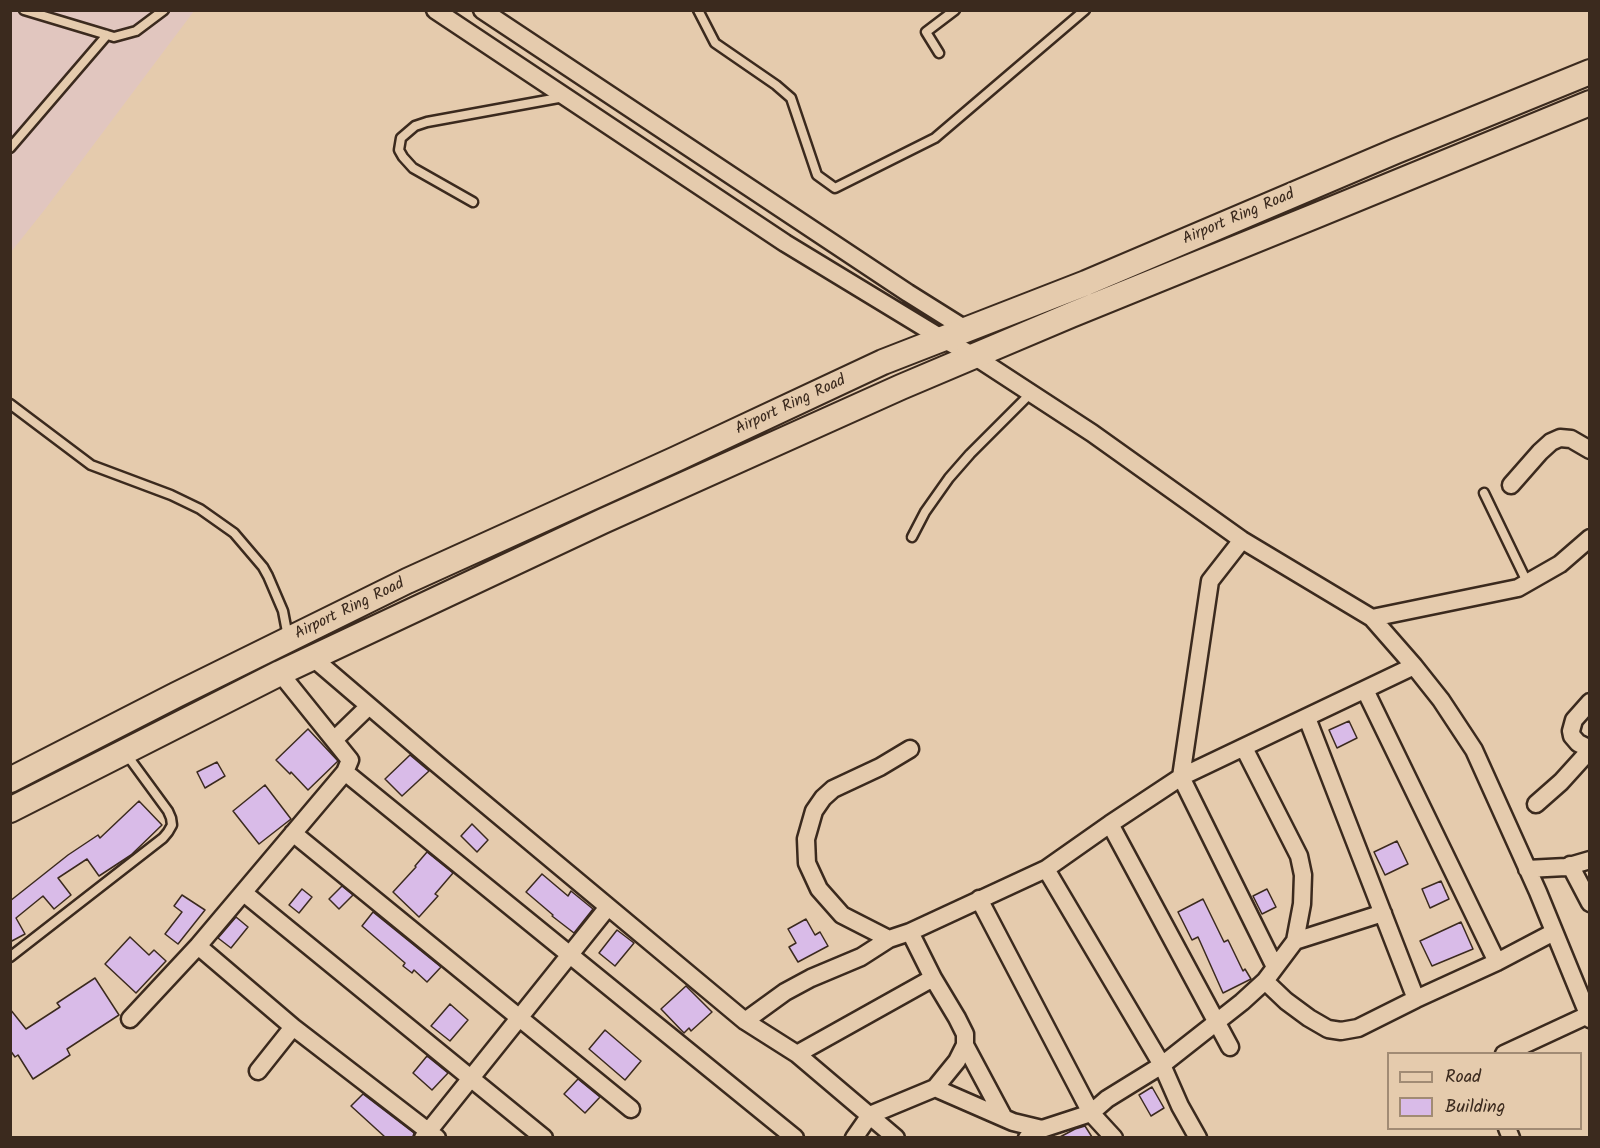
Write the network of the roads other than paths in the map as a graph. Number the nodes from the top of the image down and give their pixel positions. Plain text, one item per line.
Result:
1 (24, 10) edge
2 (164, 10) edge
3 (435, 10) edge
4 (482, 10) edge
5 (698, 10) edge
6 (955, 10) edge
7 (1086, 10) edge
8 (107, 35) junction
9 (939, 53) dead end
10 (1590, 72) edge
11 (565, 97) junction
12 (1590, 103) edge
13 (10, 148) edge
14 (473, 202) dead end
15 (967, 330) junction
16 (943, 339) junction
17 (974, 356) junction
18 (1031, 393) junction
19 (10, 404) edge
20 (1590, 450) edge
21 (1511, 484) dead end
22 (1484, 493) dead end
23 (912, 537) dead end
24 (1590, 538) edge
25 (1242, 540) junction
26 (1527, 582) junction
27 (1372, 618) junction
28 (289, 640) junction
29 (314, 658) junction
30 (1414, 666) junction
31 (280, 674) junction
32 (1365, 690) junction
33 (1590, 702) edge
34 (369, 706) junction
35 (1307, 718) junction
36 (334, 740) junction
37 (1244, 748) junction
38 (910, 749) dead end
39 (1590, 749) edge
40 (125, 752) junction
41 (345, 772) junction
42 (1182, 777) junction
43 (10, 780) edge
44 (1536, 804) dead end
45 (10, 810) edge
46 (1110, 824) junction
47 (293, 833) junction
48 (1590, 860) edge
49 (1570, 866) junction
50 (1046, 869) junction
51 (1527, 869) junction
52 (244, 893) junction
53 (979, 899) junction
54 (1590, 903) edge
55 (608, 907) junction
56 (1383, 913) junction
57 (910, 932) junction
58 (1554, 932) junction
59 (889, 939) junction
60 (1295, 941) junction
61 (198, 946) junction
62 (571, 955) junction
63 (10, 957) edge
64 (1497, 962) junction
65 (1270, 974) junction
66 (933, 978) junction
67 (1416, 999) junction
68 (520, 1017) junction
69 (1589, 1017) edge
70 (130, 1019) dead end
71 (746, 1021) junction
72 (1216, 1023) junction
73 (293, 1027) junction
74 (965, 1045) junction
75 (1230, 1047) dead end
76 (1506, 1052) edge
77 (797, 1054) junction
78 (1162, 1065) junction
79 (258, 1071) dead end
80 (470, 1078) junction
81 (935, 1089) junction
82 (631, 1109) dead end
83 (1091, 1113) junction
84 (870, 1114) junction
85 (1004, 1118) junction
86 (1034, 1133) edge
87 (430, 1135) edge
88 (544, 1137) edge
89 (795, 1137) edge
90 (854, 1137) edge
91 (896, 1137) edge
92 (1114, 1137) edge
93 (1198, 1137) edge

1 - 8 lane
2 - 8 lane
3 - 11 street
4 - 15 street
5 - 7 lane
6 - 9 lane
8 - 13 lane
10 - 15 main road, Airport Ring Road
11 - 14 lane
11 - 16 street
12 - 17 main road, Airport Ring Road
15 - 16 main road, Airport Ring Road
16 - 17 street
16 - 28 main road, Airport Ring Road
17 - 18 street
17 - 29 main road, Airport Ring Road
18 - 23 lane
18 - 25 street
19 - 28 lane
20 - 21 street
22 - 26 lane
24 - 26 street
25 - 27 street
25 - 42 street
26 - 27 street
27 - 30 street
28 - 43 main road, Airport Ring Road
29 - 31 main road, Airport Ring Road
29 - 34 street
30 - 32 street
30 - 51 street
31 - 36 street
31 - 40 main road, Airport Ring Road
32 - 35 street
32 - 64 street
33 - 39 street
34 - 36 street
34 - 55 street
35 - 37 street
35 - 56 street
36 - 41 street
37 - 42 street
37 - 60 street
38 - 59 street
39 - 44 street
40 - 45 main road, Airport Ring Road
40 - 63 lane
41 - 47 street
41 - 62 street
42 - 46 street
42 - 65 street
46 - 50 street
46 - 72 street
47 - 52 street
47 - 68 street
48 - 49 street
49 - 51 street
49 - 54 street
50 - 53 street
50 - 78 street
51 - 58 street
52 - 61 street
52 - 80 street
53 - 57 street
53 - 83 street
55 - 62 street
55 - 71 street
56 - 60 street
56 - 67 street
57 - 59 street
57 - 66 street
58 - 64 street
58 - 69 street
59 - 71 street
60 - 65 street
61 - 70 street
61 - 73 street
62 - 68 street
62 - 89 street
64 - 67 street
65 - 67 street
65 - 72 street
66 - 74 street
66 - 77 street
68 - 80 street
68 - 82 street
69 - 76 street
71 - 77 street
72 - 75 street
72 - 78 street
73 - 79 street
73 - 87 street
74 - 81 street
74 - 85 street
77 - 84 street
78 - 83 street
78 - 93 street
80 - 87 street
80 - 88 street
81 - 84 street
81 - 85 street
83 - 86 street
83 - 92 street
84 - 90 street
84 - 91 street
85 - 86 street

